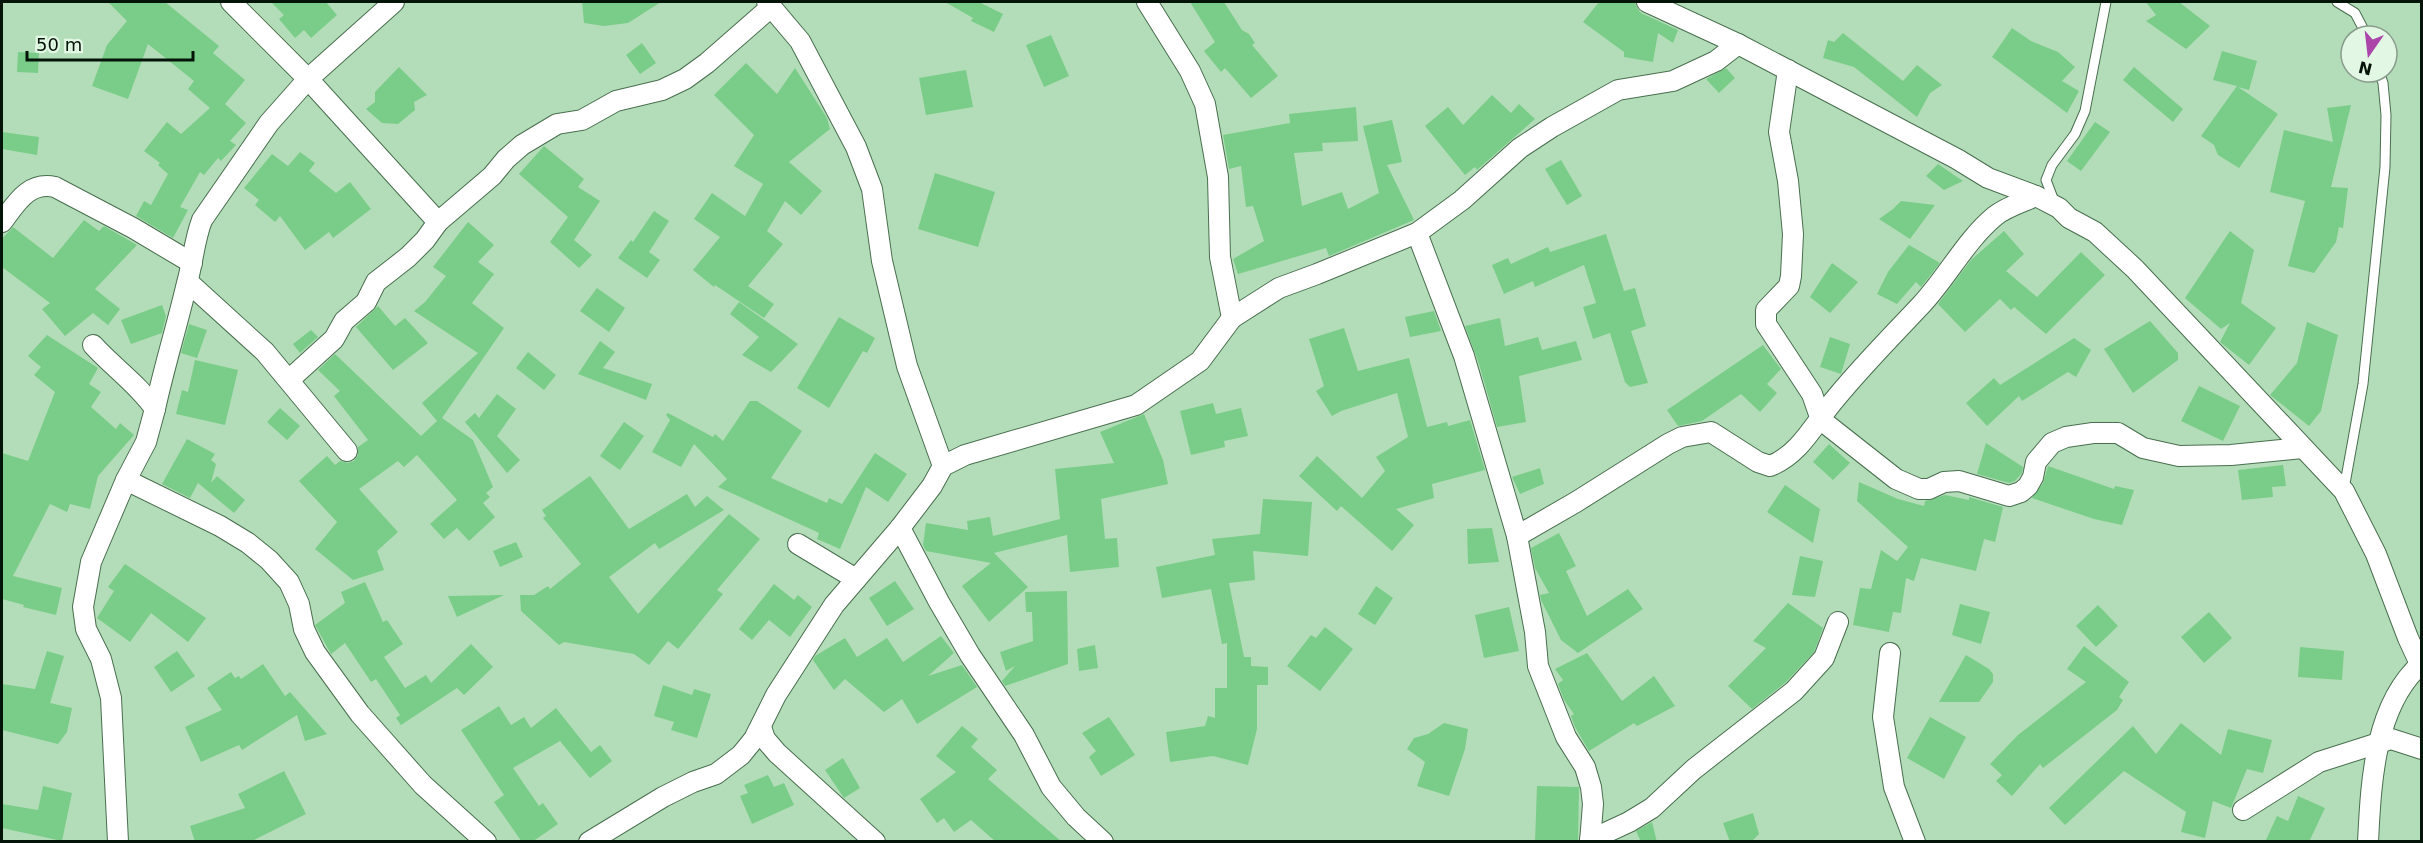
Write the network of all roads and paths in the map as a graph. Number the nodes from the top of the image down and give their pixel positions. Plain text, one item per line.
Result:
1 (231, 2) edge
2 (394, 2) edge
3 (1147, 2) edge
4 (1647, 2) edge
5 (2106, 2) edge
6 (2337, 2) edge
7 (2352, 2) edge
8 (769, 4) edge
9 (2355, 13) junction
10 (2361, 24) edge
11 (1738, 44) junction
12 (1788, 70) junction
13 (308, 78) junction
14 (2383, 84) edge
15 (2036, 196) junction
16 (2059, 208) junction
17 (2, 222) edge
18 (438, 222) junction
19 (1417, 233) junction
20 (190, 273) junction
21 (1232, 318) junction
22 (93, 345) dead end
23 (290, 379) junction
24 (155, 410) junction
25 (1821, 420) junction
26 (2302, 448) junction
27 (347, 451) dead end
28 (943, 466) junction
29 (126, 480) junction
30 (2344, 491) junction
31 (900, 528) junction
32 (1517, 536) junction
33 (798, 544) dead end
34 (856, 579) junction
35 (1838, 622) dead end
36 (1890, 653) dead end
37 (2421, 663) edge
38 (761, 726) junction
39 (2380, 742) junction
40 (2421, 749) edge
41 (2243, 810) dead end
42 (1590, 841) edge
43 (118, 842) edge
44 (486, 842) edge
45 (589, 842) edge
46 (875, 842) edge
47 (1103, 842) edge
48 (1915, 842) edge
49 (2368, 842) edge

1 - 13 street
2 - 13 street
3 - 21 street
4 - 11 street
5 - 16 lane
6 - 9 lane
7 - 9 lane
8 - 18 street
8 - 28 street
9 - 10 lane
11 - 12 street
11 - 19 street
12 - 15 street
12 - 25 street
13 - 18 street
13 - 20 street
14 - 30 lane
15 - 16 street
15 - 25 street
16 - 26 street
17 - 20 street
18 - 23 street
19 - 21 street
19 - 32 street
20 - 23 street
20 - 24 street
21 - 28 street
22 - 24 street
23 - 27 street
24 - 29 street
25 - 26 street
25 - 32 street
26 - 30 street
28 - 31 street
29 - 43 street
29 - 44 street
30 - 37 street
31 - 34 street
31 - 47 street
32 - 42 street
33 - 34 street
34 - 38 street
35 - 42 street
36 - 48 street
37 - 39 street
38 - 45 street
38 - 46 street
39 - 40 street
39 - 41 street
39 - 49 street

